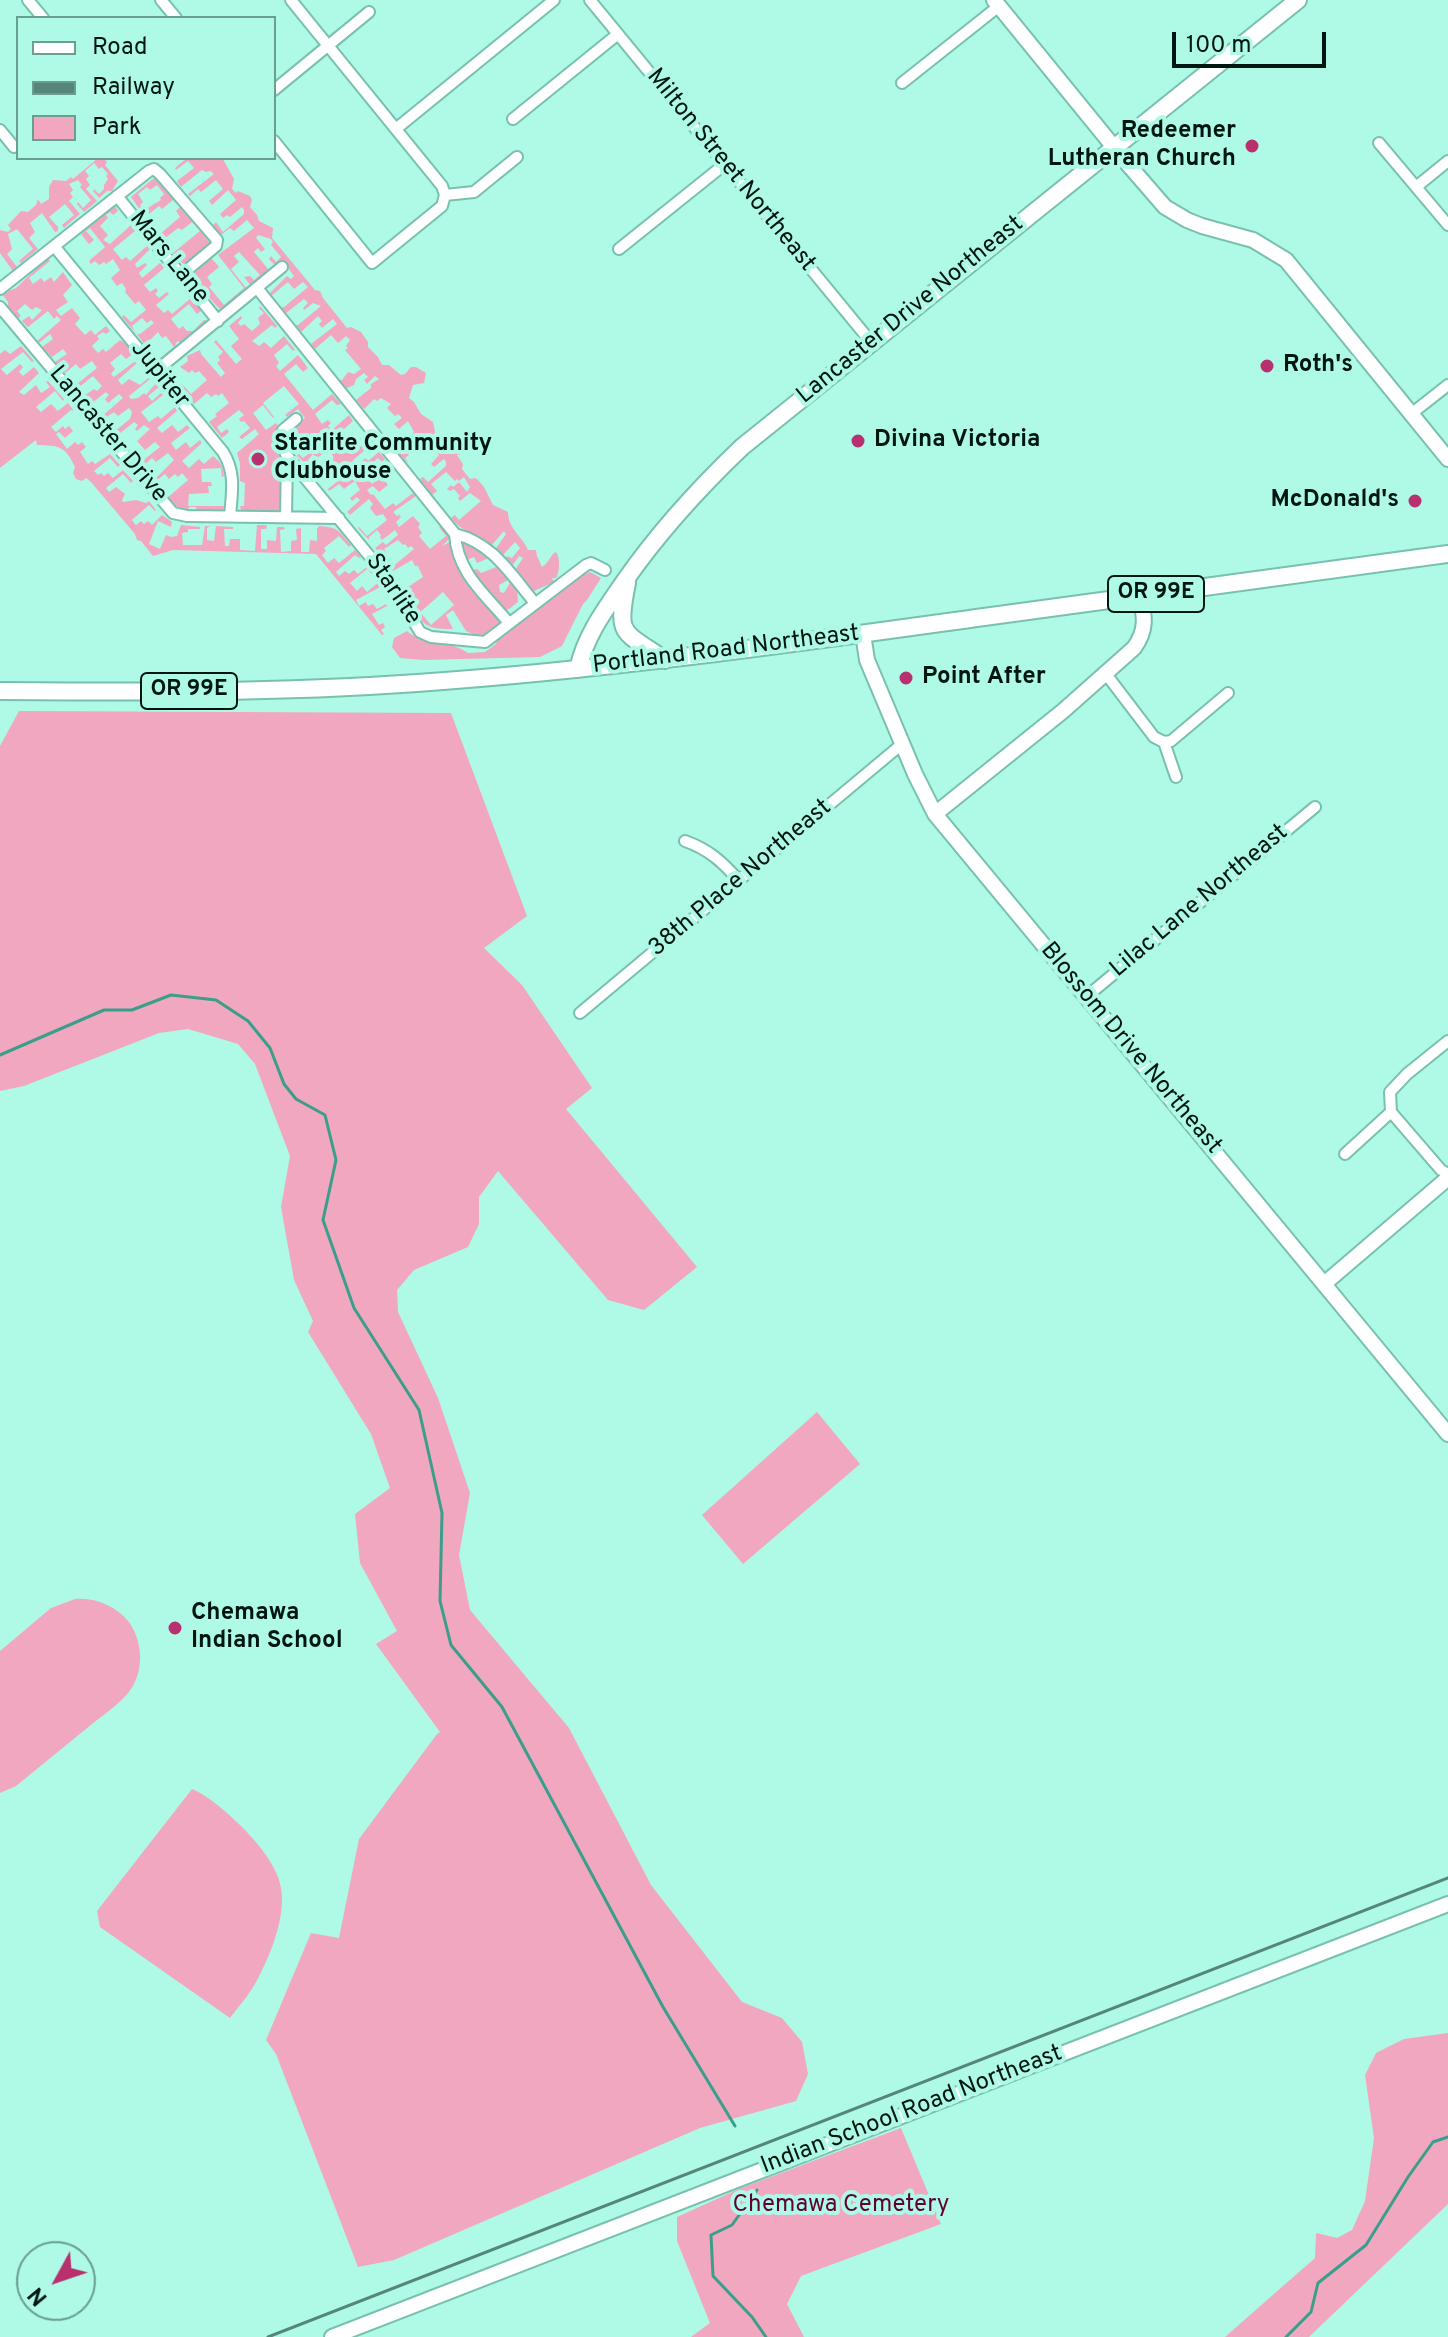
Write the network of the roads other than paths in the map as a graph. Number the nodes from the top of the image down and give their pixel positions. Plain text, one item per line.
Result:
1 (28, 0) edge
2 (161, 0) edge
3 (291, 0) edge
4 (554, 0) edge
5 (590, 0) edge
6 (1298, 0) edge
7 (996, 3) edge
8 (369, 12) dead end
9 (41, 16) edge
10 (174, 16) edge
11 (618, 34) junction
12 (328, 45) junction
13 (902, 83) dead end
14 (276, 88) edge
15 (513, 119) dead end
16 (397, 128) junction
17 (0, 130) edge
18 (276, 143) edge
19 (1379, 143) dead end
20 (14, 147) dead end
21 (1114, 149) junction
22 (517, 157) dead end
23 (1448, 161) edge
24 (725, 164) junction
25 (1416, 187) junction
26 (445, 195) junction
27 (117, 196) junction
28 (1448, 225) edge
29 (54, 246) junction
30 (619, 249) dead end
31 (282, 267) dead end
32 (181, 275) junction
33 (257, 288) junction
34 (0, 289) edge
35 (0, 307) edge
36 (218, 321) junction
37 (871, 342) junction
38 (156, 371) junction
39 (1448, 385) edge
40 (1411, 414) junction
41 (296, 419) dead end
42 (287, 456) junction
43 (1448, 459) edge
44 (230, 516) junction
45 (286, 517) junction
46 (339, 518) junction
47 (455, 534) junction
48 (1448, 554) edge
49 (605, 570) dead end
50 (629, 575) junction
51 (1140, 596) junction
52 (535, 603) junction
53 (509, 623) junction
54 (863, 634) junction
55 (665, 660) junction
56 (578, 669) junction
57 (1106, 674) junction
58 (0, 691) edge
59 (1228, 693) dead end
60 (1164, 742) junction
61 (902, 744) junction
62 (1176, 777) dead end
63 (1315, 807) dead end
64 (935, 814) junction
65 (685, 841) dead end
66 (739, 881) junction
67 (1086, 997) junction
68 (580, 1013) dead end
69 (1448, 1041) edge
70 (1391, 1112) junction
71 (1345, 1154) dead end
72 (1448, 1176) edge
73 (1324, 1284) junction
74 (1448, 1434) edge
75 (1448, 1904) edge
76 (332, 2337) edge

1 - 9 street
2 - 10 street
3 - 12 street
4 - 16 street
5 - 11 street, Milton Street Northeast
6 - 21 main road, Lancaster Drive Northeast
7 - 13 street
7 - 21 street
8 - 12 street
11 - 15 street
11 - 24 street, Milton Street Northeast
12 - 14 street
12 - 16 street
16 - 26 street
17 - 20 street
18 - 26 street
19 - 25 street
21 - 37 main road, Lancaster Drive Northeast
21 - 40 street
22 - 26 street
23 - 25 street
24 - 30 street
24 - 37 street, Milton Street Northeast
25 - 28 street
27 - 29 street
27 - 32 street, Mars Lane
27 - 32 street
29 - 34 street
29 - 38 street, Jupiter
31 - 33 street
32 - 36 street, Mars Lane
33 - 36 street
33 - 47 street
35 - 44 street, Lancaster Drive
36 - 38 street
37 - 50 main road, Lancaster Drive Northeast
38 - 44 street, Jupiter
39 - 40 street
40 - 43 street
41 - 42 street
42 - 45 street
42 - 46 street, Starlite
44 - 45 street, Lancaster Drive
45 - 46 street, Lancaster Drive
46 - 53 street, Starlite
47 - 52 street
47 - 53 street
48 - 51 main road, Portland Road Northeast / OR 99E
49 - 52 street, Starlite
50 - 55 main road
50 - 56 main road, Lancaster Drive Northeast
51 - 54 main road, Portland Road Northeast / OR 99E
51 - 57 street
52 - 53 street, Starlite
54 - 55 main road, Portland Road Northeast / OR 99E
54 - 61 street, Blossom Drive Northeast
55 - 56 main road, Portland Road Northeast / OR 99E
56 - 58 main road, Portland Road Northeast / OR 99E
57 - 60 street
57 - 64 street
59 - 60 street
60 - 62 street
61 - 64 street, Blossom Drive Northeast
61 - 66 street, 38th Place Northeast
63 - 67 street, Lilac Lane Northeast
64 - 67 street, Blossom Drive Northeast
65 - 66 street
66 - 68 street, 38th Place Northeast
67 - 73 street, Blossom Drive Northeast
69 - 70 street
70 - 71 street
70 - 72 street
72 - 73 street
73 - 74 street, Blossom Drive Northeast
75 - 76 street, Indian School Road Northeast

